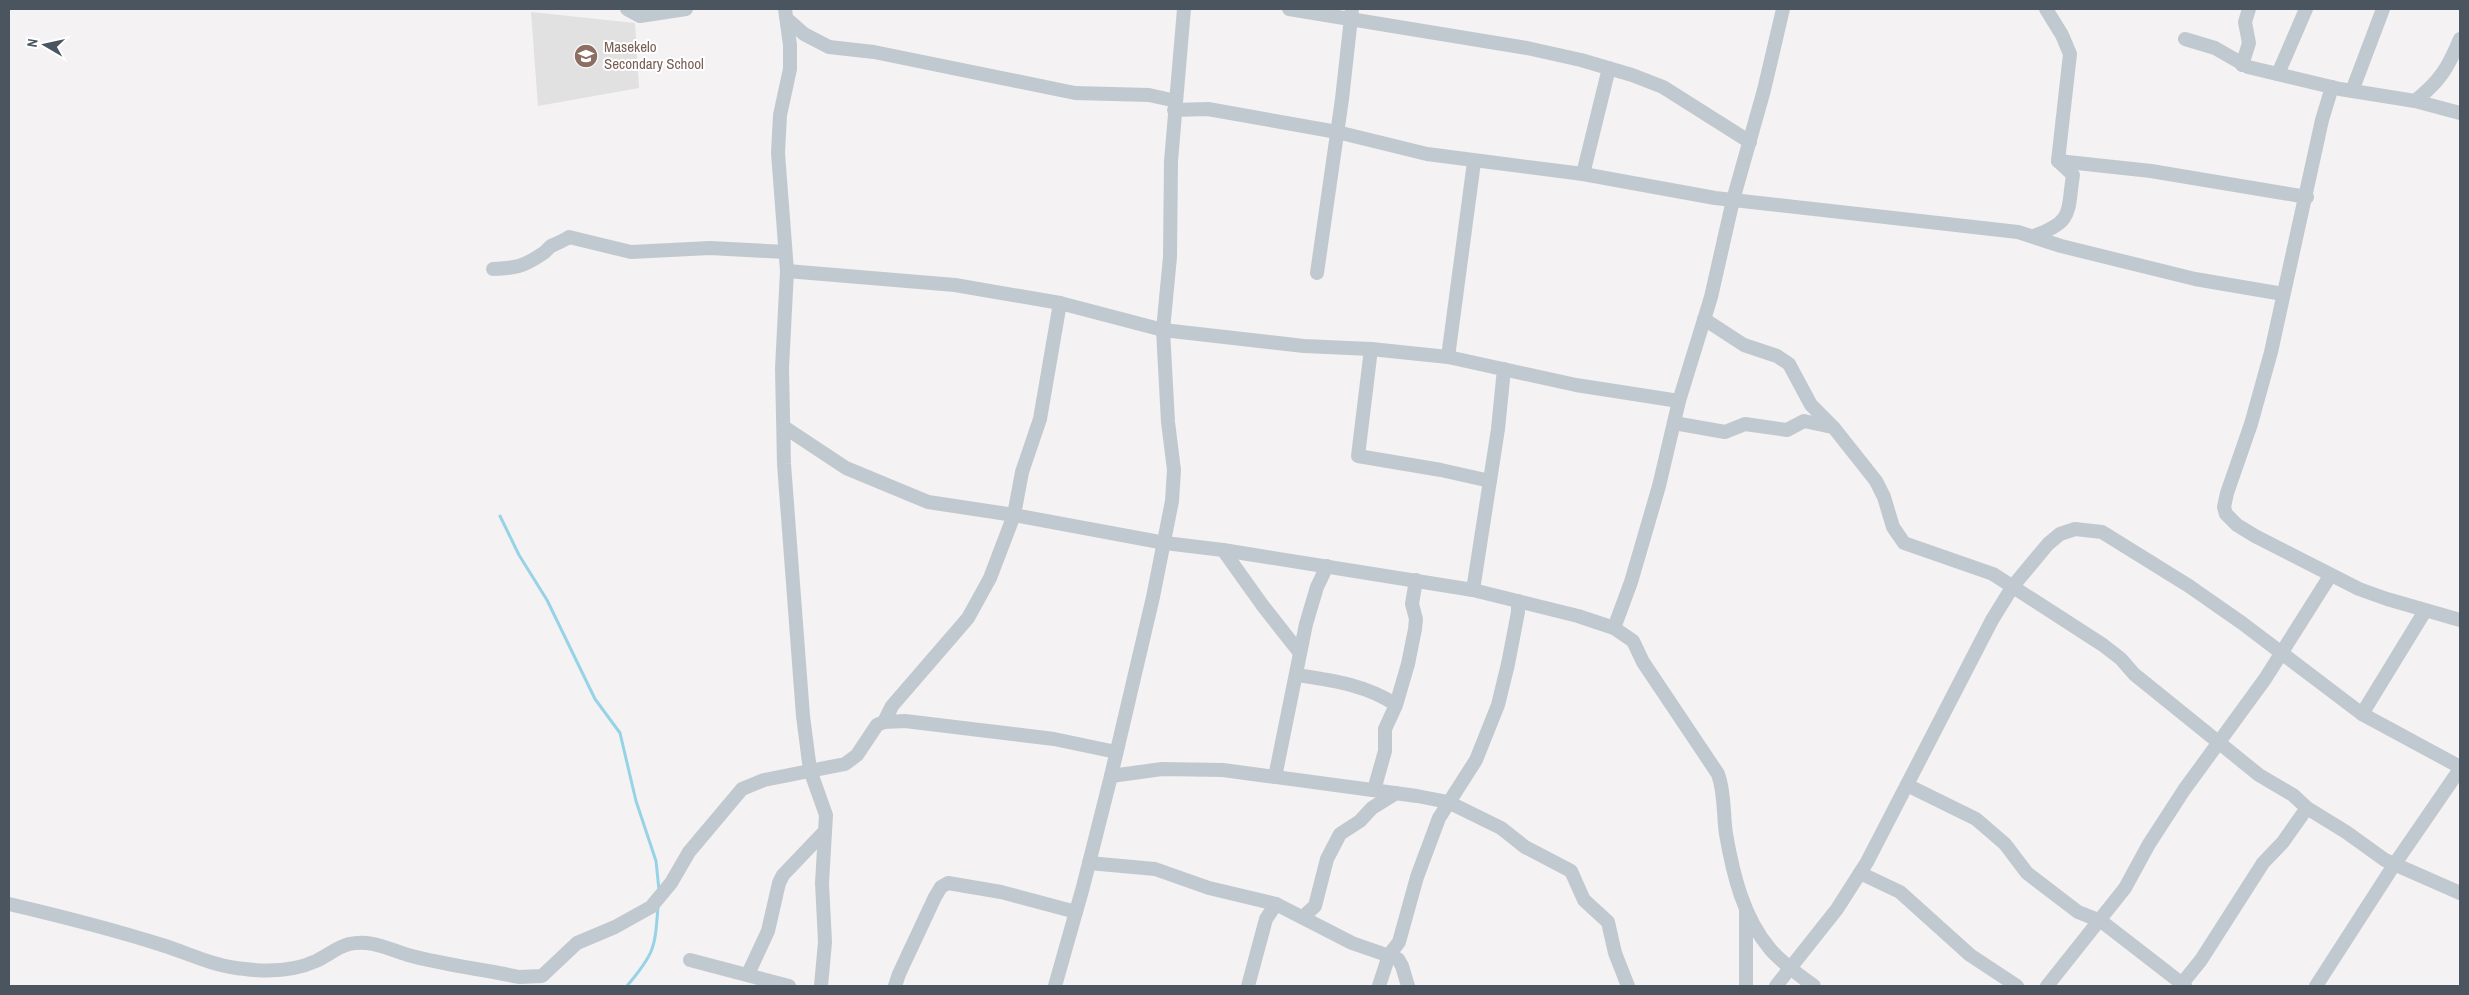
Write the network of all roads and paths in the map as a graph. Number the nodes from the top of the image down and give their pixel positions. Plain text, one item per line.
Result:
1 (627, 9) edge
2 (686, 9) edge
3 (1184, 9) edge
4 (1289, 9) edge
5 (1783, 9) edge
6 (2046, 9) edge
7 (2249, 9) edge
8 (2306, 9) edge
9 (2383, 9) edge
10 (786, 14) edge
11 (1351, 14) edge
12 (2460, 39) edge
13 (2185, 40) dead end
14 (2242, 65) junction
15 (1609, 68) junction
16 (2278, 74) junction
17 (2332, 87) junction
18 (2352, 91) junction
19 (2415, 101) junction
20 (1175, 106) junction
21 (2460, 113) edge
22 (1337, 132) junction
23 (1750, 142) junction
24 (2058, 161) junction
25 (1474, 162) junction
26 (1583, 174) junction
27 (2307, 198) junction
28 (1733, 200) junction
29 (2034, 236) junction
30 (785, 252) junction
31 (493, 269) dead end
32 (787, 271) junction
33 (1317, 273) dead end
34 (2283, 294) junction
35 (1060, 303) junction
36 (1704, 319) junction
37 (1163, 330) junction
38 (1371, 349) junction
39 (1448, 358) junction
40 (1504, 369) junction
41 (1678, 401) junction
42 (1674, 423) junction
43 (784, 427) junction
44 (1834, 428) junction
45 (1490, 480) junction
46 (1014, 515) junction
47 (1164, 544) junction
48 (1224, 550) junction
49 (1327, 566) junction
50 (2330, 576) junction
51 (1416, 580) junction
52 (2013, 586) junction
53 (1473, 590) junction
54 (1518, 601) junction
55 (2425, 611) junction
56 (2460, 620) edge
57 (1614, 628) junction
58 (1300, 653) junction
59 (2282, 654) junction
60 (1297, 675) junction
61 (1396, 705) junction
62 (2362, 714) junction
63 (884, 722) junction
64 (2219, 740) junction
65 (1116, 752) junction
66 (2460, 768) edge
67 (810, 770) junction
68 (1111, 776) junction
69 (1275, 777) junction
70 (1906, 786) junction
71 (1374, 790) junction
72 (1396, 793) junction
73 (1448, 802) junction
74 (2308, 808) junction
75 (825, 831) junction
76 (1088, 863) junction
77 (2394, 865) junction
78 (1860, 873) junction
79 (2460, 893) edge
80 (9, 904) edge
81 (1276, 904) junction
82 (1745, 905) junction
83 (1076, 912) junction
84 (1304, 917) junction
85 (2101, 921) junction
86 (1389, 955) junction
87 (690, 960) dead end
88 (1792, 969) junction
89 (748, 974) junction
90 (2182, 985) edge
91 (789, 986) edge
92 (821, 986) edge
93 (895, 986) edge
94 (1055, 986) edge
95 (1248, 986) edge
96 (1380, 986) edge
97 (1408, 986) edge
98 (1628, 986) edge
99 (1746, 986) edge
100 (1776, 986) edge
101 (1814, 986) edge
102 (2017, 986) edge
103 (2047, 986) edge
104 (2316, 986) edge

1 - 2 street
3 - 20 street
4 - 11 street
5 - 23 street
6 - 24 street
7 - 14 street
8 - 16 street
9 - 18 street
10 - 20 street
10 - 30 street
11 - 15 street
11 - 22 street
12 - 19 street
13 - 14 street
14 - 16 street
15 - 23 street
15 - 26 street
16 - 17 street
17 - 18 street
17 - 27 street
18 - 19 street
19 - 21 street
20 - 22 street
20 - 37 street
22 - 25 street
22 - 33 street
23 - 28 street
24 - 27 street
24 - 29 street
25 - 26 street
25 - 39 street
26 - 28 street
27 - 34 street
28 - 29 street
28 - 36 street
29 - 34 street
30 - 31 street
30 - 32 street
32 - 35 street
32 - 43 street
34 - 50 street
35 - 37 street
35 - 46 street
36 - 41 street
36 - 44 street
37 - 38 street
37 - 47 street
38 - 39 street
38 - 45 street
39 - 40 street
40 - 41 street
40 - 45 street
41 - 42 street
42 - 44 street
42 - 57 street
43 - 46 street
43 - 67 street
44 - 52 street
45 - 53 street
46 - 47 street
46 - 63 street
47 - 48 street
47 - 65 street
48 - 49 street
48 - 58 street
49 - 51 street
49 - 58 street
50 - 55 street
50 - 59 street
51 - 53 street
51 - 61 street
52 - 59 street
52 - 64 street
52 - 70 street
53 - 54 street
54 - 57 street
54 - 73 street
55 - 56 street
55 - 62 street
57 - 82 street
58 - 60 street
59 - 62 street
59 - 64 street
60 - 61 street
60 - 69 street
61 - 71 street
62 - 66 street
63 - 65 street
63 - 67 street
64 - 74 street
64 - 85 street
65 - 68 street
66 - 77 street
67 - 75 street
67 - 80 street
68 - 69 street
68 - 76 street
69 - 71 street
70 - 78 street
70 - 85 street
71 - 72 street
72 - 73 street
72 - 84 street
73 - 86 street
73 - 98 street
74 - 77 street
74 - 90 street
75 - 89 street
75 - 92 street
76 - 81 street
76 - 83 street
77 - 79 street
77 - 104 street
78 - 88 street
78 - 102 street
81 - 84 street
81 - 95 street
82 - 88 street
82 - 99 street
83 - 93 street
83 - 94 street
84 - 86 street
85 - 90 street
85 - 103 street
86 - 96 street
86 - 97 street
87 - 89 street
88 - 100 street
88 - 101 street
89 - 91 street

